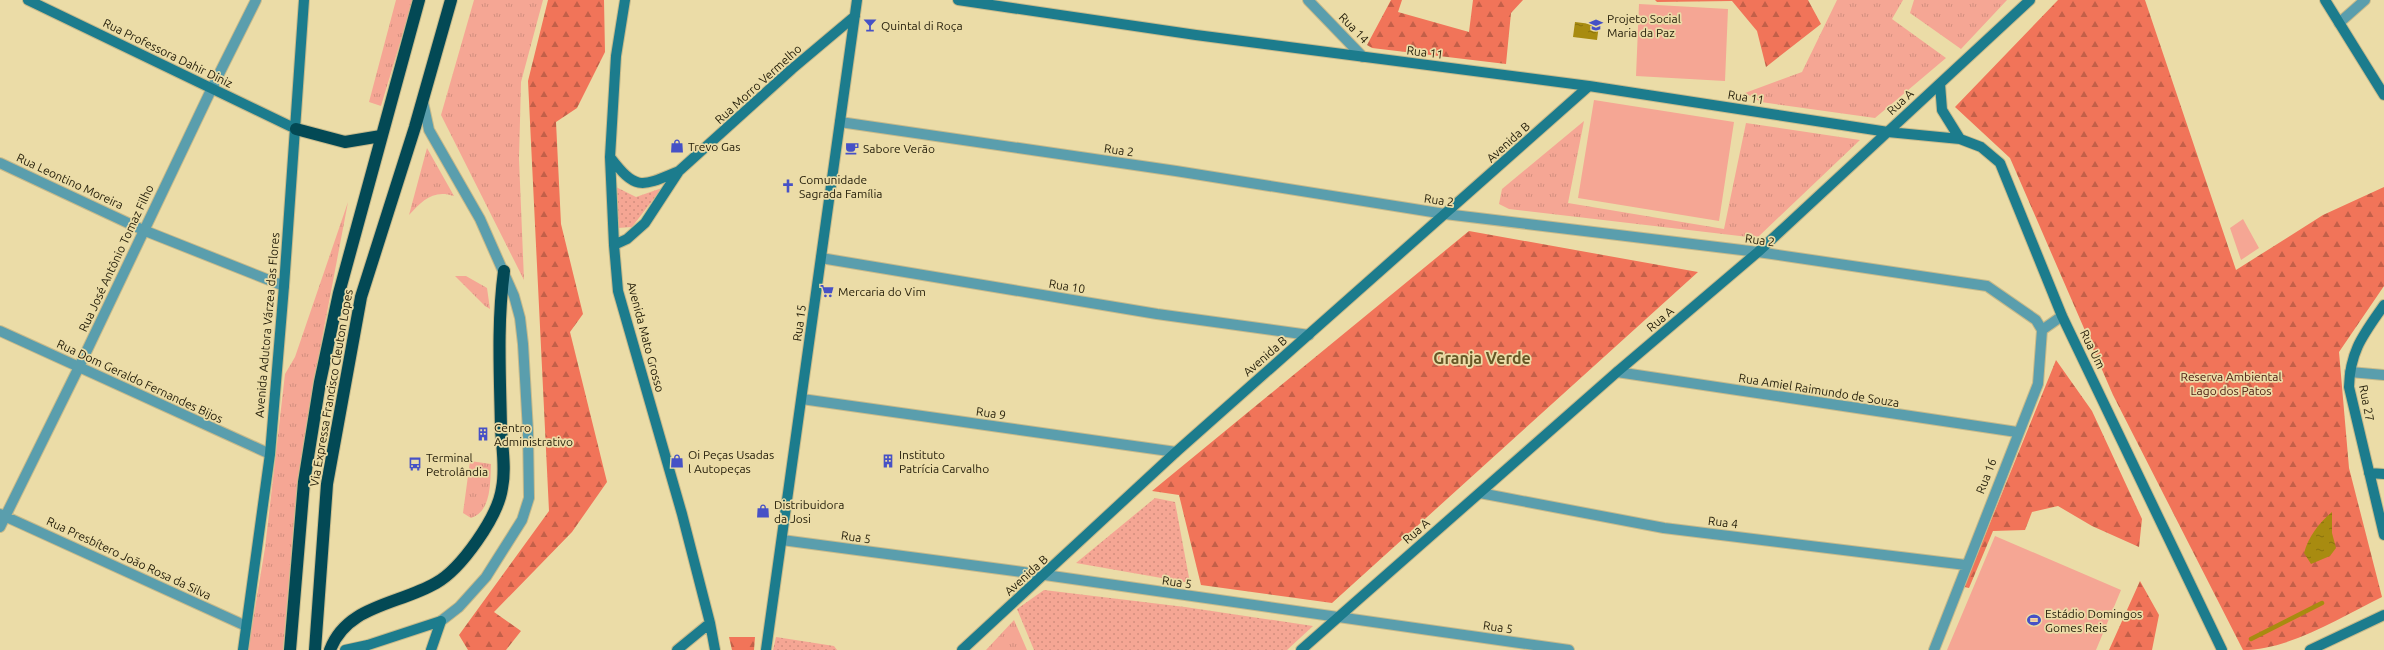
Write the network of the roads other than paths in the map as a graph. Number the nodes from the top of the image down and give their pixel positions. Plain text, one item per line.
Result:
1 (28, 0) edge
2 (256, 0) edge
3 (304, 0) edge
4 (419, 0) edge
5 (451, 0) edge
6 (625, 0) edge
7 (857, 0) edge
8 (958, 0) edge
9 (1308, 0) edge
10 (2030, 0) edge
11 (2325, 0) edge
12 (2365, 0) edge
13 (855, 16) junction
14 (2339, 23) junction
15 (1363, 57) junction
16 (1940, 84) junction
17 (1589, 86) junction
18 (212, 88) junction
19 (2384, 95) edge
20 (422, 99) junction
21 (840, 122) junction
22 (296, 130) junction
23 (1888, 132) junction
24 (381, 136) junction
25 (1960, 139) junction
26 (610, 157) junction
27 (0, 163) edge
28 (679, 171) junction
29 (1445, 214) junction
30 (143, 230) junction
31 (614, 245) junction
32 (1758, 252) junction
33 (821, 258) junction
34 (504, 271) junction
35 (284, 286) junction
36 (2384, 305) edge
37 (2062, 316) junction
38 (2042, 330) junction
39 (0, 331) edge
40 (1309, 334) junction
41 (79, 367) junction
42 (1617, 372) junction
43 (2350, 372) junction
44 (2384, 375) edge
45 (802, 399) junction
46 (2017, 432) junction
47 (1176, 452) junction
48 (270, 454) junction
49 (2370, 473) junction
50 (2384, 474) edge
51 (1480, 493) junction
52 (3, 515) edge
53 (0, 527) edge
54 (2384, 535) edge
55 (782, 540) junction
56 (1966, 565) junction
57 (1045, 575) junction
58 (2384, 615) edge
59 (1338, 616) junction
60 (441, 621) junction
61 (710, 623) junction
62 (246, 626) junction
63 (243, 650) edge
64 (290, 650) edge
65 (315, 650) edge
66 (330, 650) edge
67 (345, 650) edge
68 (432, 650) edge
69 (677, 650) edge
70 (714, 650) edge
71 (766, 650) edge
72 (962, 650) edge
73 (1300, 650) edge
74 (1569, 650) edge
75 (1934, 650) edge
76 (2222, 650) edge
77 (2310, 650) edge

1 - 18 street, Rua Professora Dahir Diniz
2 - 18 street, Rua José Antônio Tomaz Filho
3 - 22 street, Avenida Adutora Várzea das Flores
4 - 24 highway, Via Expressa Francisco Cleuton Lopes
5 - 20 highway, Via Expressa Francisco Cleuton Lopes
6 - 26 street, Avenida Mato Grosso
7 - 13 street, Rua 15
8 - 15 street, Rua 11
9 - 15 street, Rua 14
10 - 16 street, Rua A
11 - 14 street
12 - 14 street
13 - 21 street, Rua 15
13 - 28 street, Rua Morro Vermelho
14 - 19 street
15 - 17 street, Rua 11
16 - 23 street, Rua A
16 - 25 street
17 - 23 street, Rua 11
17 - 29 street, Avenida B
18 - 22 street, Rua Professora Dahir Diniz
18 - 30 street, Rua José Antônio Tomaz Filho
20 - 34 street
20 - 65 highway, Via Expressa Francisco Cleuton Lopes
21 - 29 street, Rua 2
21 - 33 street, Rua 15
22 - 24 highway
22 - 35 street, Avenida Adutora Várzea das Flores
23 - 25 street, Rua Um
23 - 32 street, Rua A
24 - 64 highway, Via Expressa Francisco Cleuton Lopes
25 - 37 street, Rua Um
26 - 28 street, Rua Morro Vermelho
26 - 31 street, Avenida Mato Grosso
27 - 30 street, Rua Leontino Moreira
28 - 31 street, Rua Morro Vermelho
29 - 32 street, Rua 2
29 - 40 street, Avenida B
30 - 35 street, Rua Leontino Moreira
30 - 41 street, Rua José Antônio Tomaz Filho
31 - 61 street, Avenida Mato Grosso
32 - 38 street, Rua 2
32 - 42 street, Rua A
33 - 40 street, Rua 10
33 - 45 street, Rua 15
34 - 60 street
34 - 66 highway
35 - 48 street, Avenida Adutora Várzea das Flores
36 - 43 street, Rua 27
37 - 38 street
37 - 76 street, Rua Um
38 - 46 street, Rua 16
39 - 41 street, Rua Dom Geraldo Fernandes Bijos
40 - 47 street, Avenida B
41 - 48 street, Rua Dom Geraldo Fernandes Bijos
41 - 52 street, Rua José Antônio Tomaz Filho
42 - 46 street, Rua Amiel Raimundo de Souza
42 - 51 street, Rua A
43 - 44 street
43 - 49 street, Rua 27
45 - 47 street, Rua 9
45 - 55 street, Rua 15
46 - 56 street, Rua 16
47 - 57 street, Avenida B
48 - 62 street, Avenida Adutora Várzea das Flores
49 - 50 street
49 - 54 street, Rua 27
51 - 56 street, Rua 4
51 - 59 street, Rua A
52 - 53 street, Rua José Antônio Tomaz Filho
52 - 62 street, Rua Presbítero João Rosa da Silva
55 - 57 street, Rua 5
55 - 71 street, Rua 15
56 - 75 street, Rua 16
57 - 59 street, Rua 5
57 - 72 street, Avenida B
58 - 77 street
59 - 73 street, Rua A
59 - 74 street, Rua 5
60 - 67 street
60 - 68 street
61 - 69 street
61 - 70 street, Avenida Mato Grosso
62 - 63 street, Avenida Adutora Várzea das Flores

